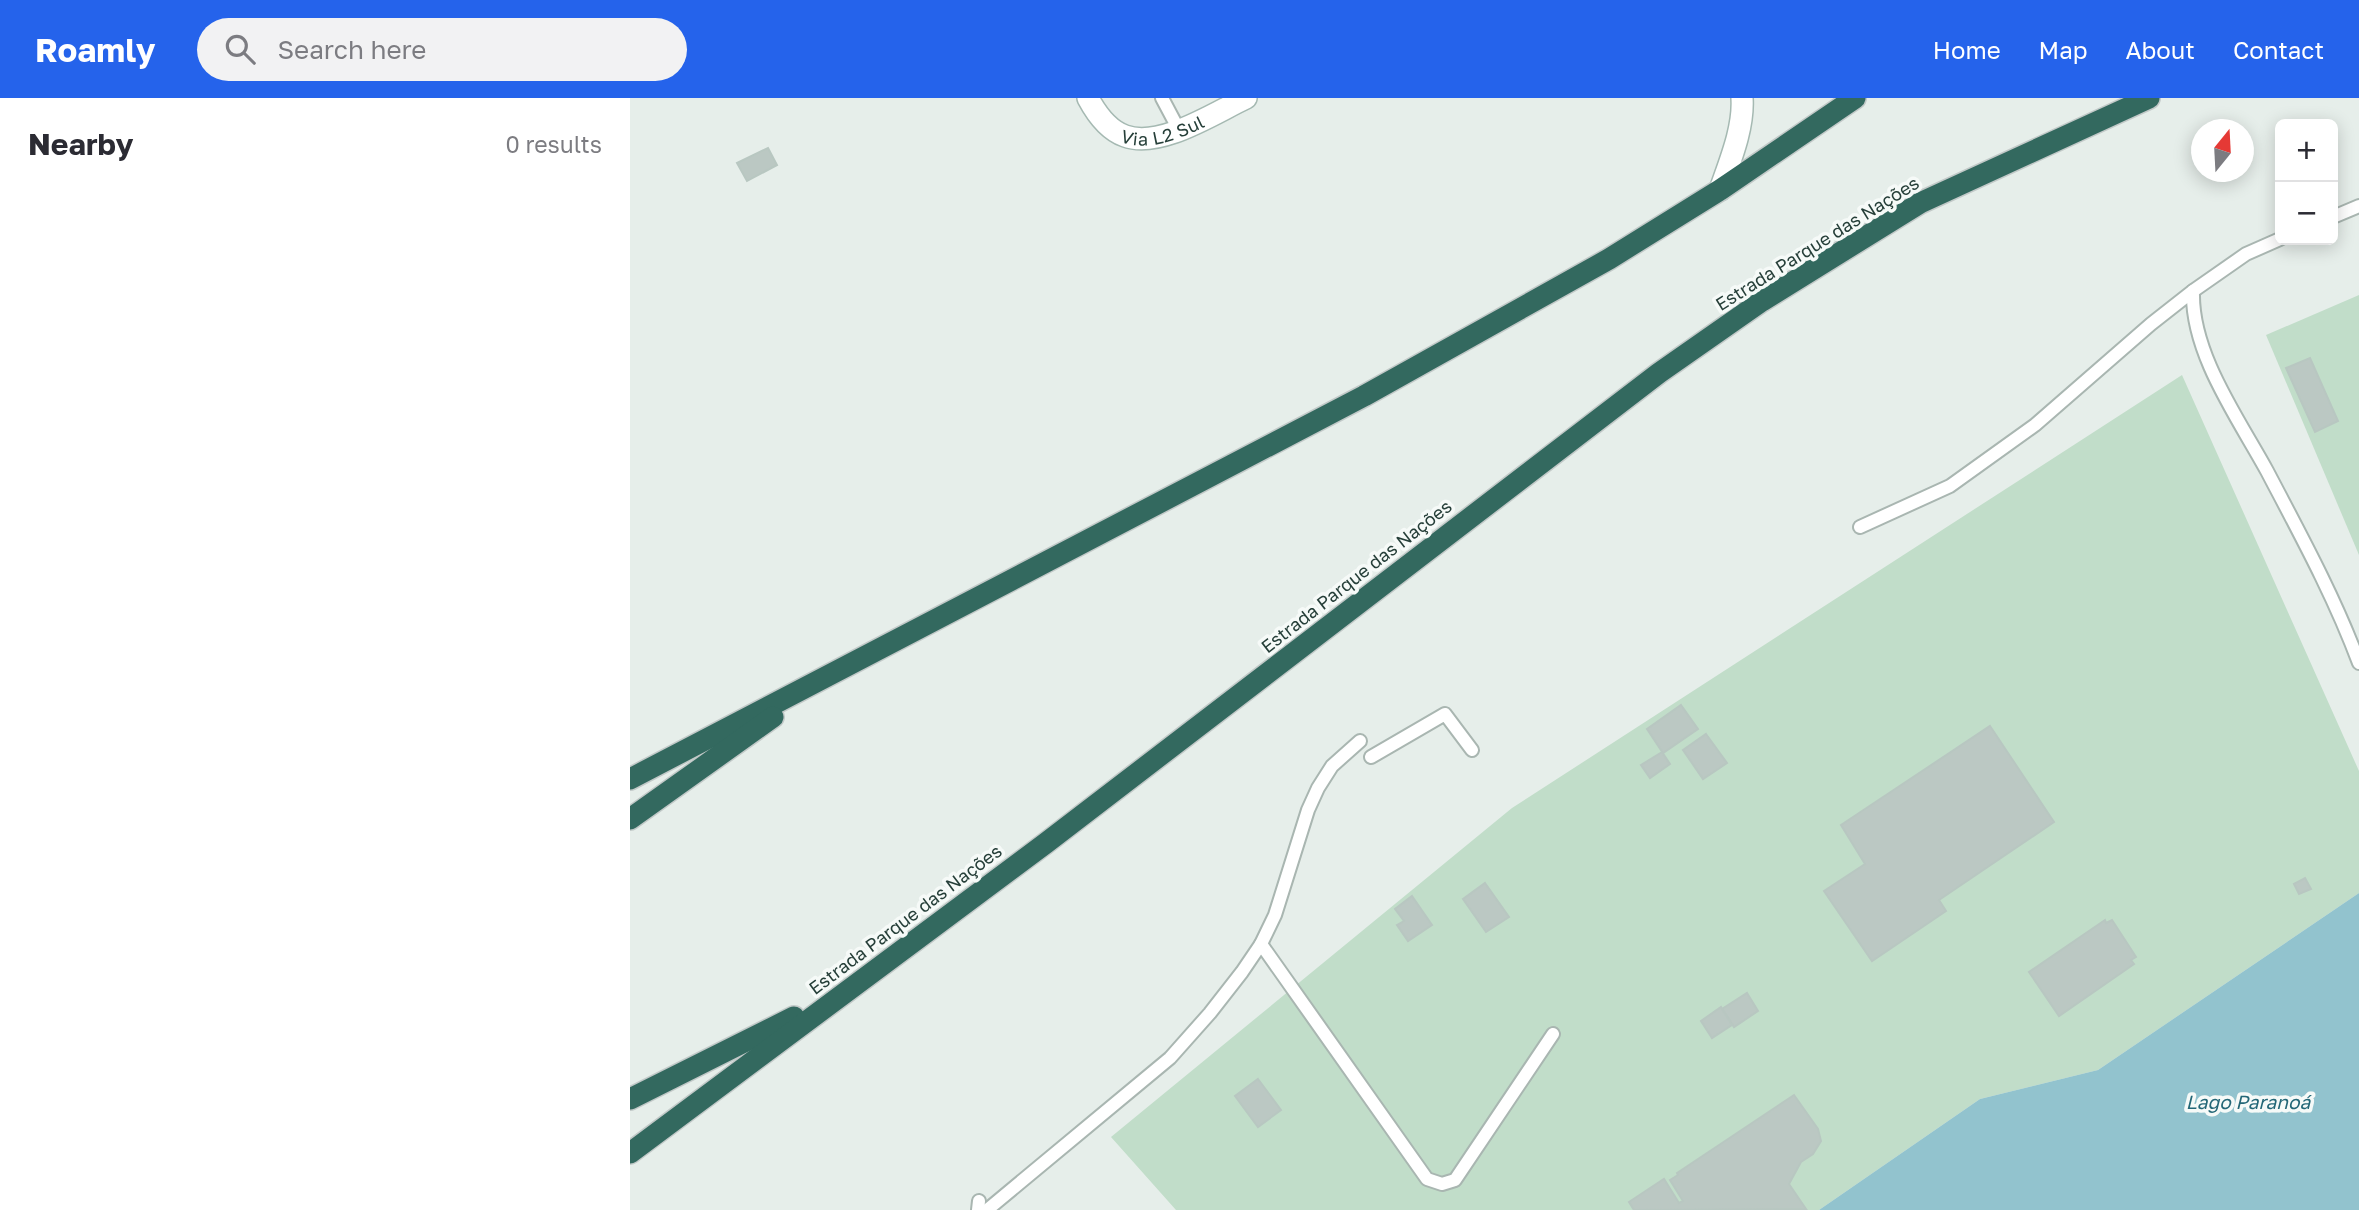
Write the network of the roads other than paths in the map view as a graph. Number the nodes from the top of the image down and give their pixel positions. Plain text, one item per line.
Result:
1 (1162, 98) edge
2 (1246, 98) edge
3 (1742, 98) edge
4 (1855, 98) edge
5 (2150, 98) edge
6 (1088, 99) edge
7 (1180, 131) junction
8 (1720, 190) junction
9 (2359, 206) edge
10 (2338, 215) edge
11 (2275, 241) edge
12 (2193, 291) junction
13 (1860, 527) dead end
14 (2359, 663) edge
15 (837, 671) junction
16 (1360, 741) dead end
17 (1472, 750) dead end
18 (1371, 757) dead end
19 (630, 779) edge
20 (630, 819) edge
21 (1261, 944) junction
22 (842, 993) junction
23 (1553, 1034) dead end
24 (630, 1099) edge
25 (630, 1153) edge
26 (981, 1207) edge

1 - 7 lane
2 - 7 street, Via L2 Sul
3 - 8 street
4 - 8 highway
5 - 22 highway, Estrada Parque das Nações
6 - 7 street, Via L2 Sul
8 - 15 highway
9 - 10 lane
11 - 12 lane
12 - 13 lane
12 - 14 lane
15 - 19 highway
15 - 20 highway
16 - 21 lane
17 - 18 lane
21 - 23 lane
21 - 26 lane
22 - 24 highway
22 - 25 highway, Estrada Parque das Nações

